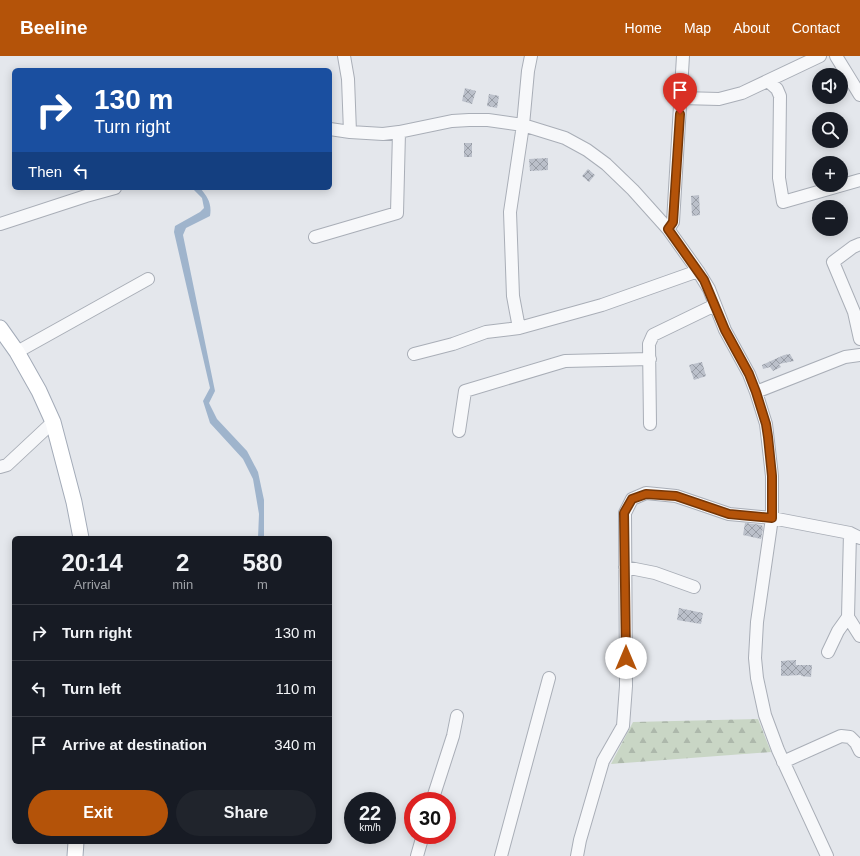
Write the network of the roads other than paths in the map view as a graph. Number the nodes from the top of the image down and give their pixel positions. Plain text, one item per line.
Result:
1 (344, 56) edge
2 (531, 56) edge
3 (683, 56) edge
4 (820, 56) edge
5 (836, 56) edge
6 (768, 81) junction
7 (860, 95) edge
8 (681, 98) junction
9 (523, 125) junction
10 (332, 129) edge
11 (350, 132) junction
12 (399, 132) junction
13 (860, 180) edge
14 (108, 190) edge
15 (0, 224) edge
16 (668, 229) junction
17 (315, 237) dead end
18 (860, 244) edge
19 (698, 270) junction
20 (148, 280) dead end
21 (715, 305) junction
22 (0, 328) edge
23 (519, 328) junction
24 (860, 339) edge
25 (17, 352) junction
26 (414, 354) dead end
27 (860, 355) edge
28 (650, 359) junction
29 (756, 392) junction
30 (53, 422) junction
31 (650, 424) dead end
32 (459, 431) dead end
33 (0, 467) edge
34 (772, 518) junction
35 (855, 535) edge
36 (81, 536) edge
37 (625, 567) junction
38 (694, 587) dead end
39 (848, 617) junction
40 (860, 636) edge
41 (828, 652) dead end
42 (549, 678) dead end
43 (457, 716) dead end
44 (860, 751) edge
45 (783, 762) junction
46 (435, 792) edge
47 (76, 844) edge
48 (420, 844) edge
49 (75, 856) edge
50 (417, 856) edge
51 (501, 856) edge
52 (577, 856) edge
53 (827, 856) edge

1 - 11 street
2 - 9 street
3 - 8 street
4 - 6 street
5 - 7 street
6 - 8 street
6 - 13 street
8 - 16 street
9 - 12 street
9 - 16 street
9 - 23 street
10 - 11 street
11 - 12 street
12 - 17 street
14 - 15 street
16 - 19 street
18 - 24 street
19 - 21 street
19 - 23 street
20 - 25 street
21 - 28 street
21 - 29 street
22 - 25 main road
23 - 26 street
25 - 30 main road
27 - 29 street
28 - 31 street
28 - 32 street
29 - 34 street
30 - 33 street
30 - 36 main road
34 - 35 street
34 - 37 street
34 - 45 street
35 - 39 street
37 - 38 street
37 - 52 street
39 - 40 street
39 - 41 street
42 - 51 street
43 - 46 street
44 - 45 street
45 - 53 street
47 - 49 main road
48 - 50 street

